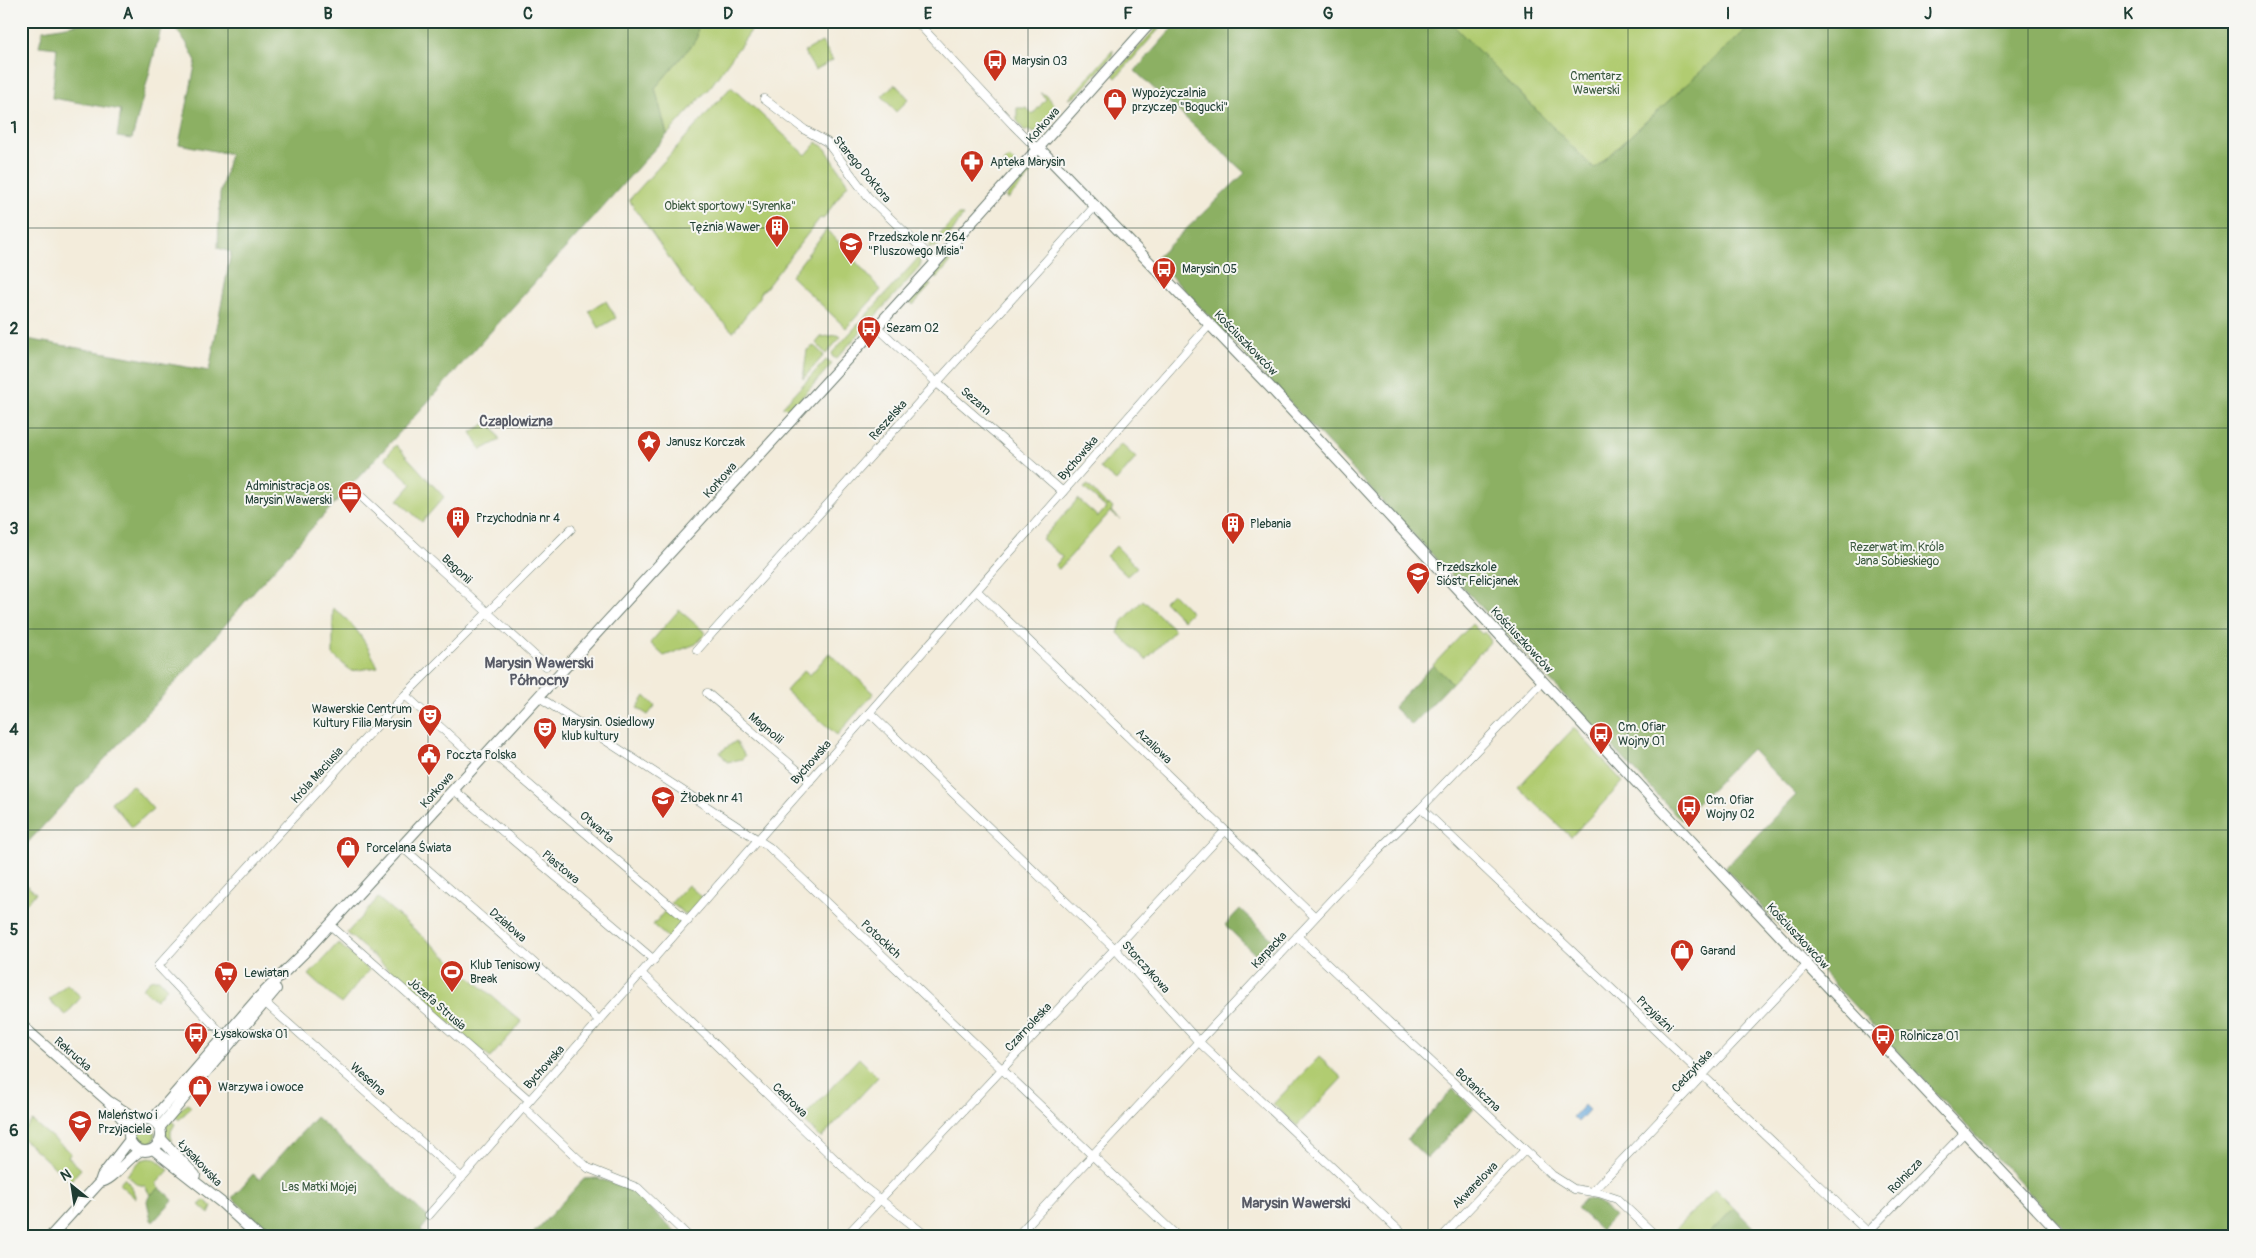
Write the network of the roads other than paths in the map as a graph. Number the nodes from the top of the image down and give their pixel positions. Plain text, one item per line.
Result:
1 (916, 21) edge
2 (1152, 21) edge
3 (764, 99) dead end
4 (1039, 148) junction
5 (1096, 205) junction
6 (936, 262) junction
7 (1210, 324) junction
8 (876, 326) junction
9 (937, 383) junction
10 (353, 489) dead end
11 (1063, 492) junction
12 (571, 529) dead end
13 (977, 591) junction
14 (486, 612) junction
15 (697, 650) dead end
16 (546, 666) dead end
17 (1543, 681) junction
18 (707, 694) dead end
19 (406, 695) junction
20 (539, 697) junction
21 (870, 713) junction
22 (490, 751) junction
23 (479, 762) junction
24 (810, 781) junction
25 (454, 790) junction
26 (1421, 808) junction
27 (1226, 831) junction
28 (759, 839) junction
29 (402, 847) junction
30 (1315, 917) junction
31 (688, 921) junction
32 (330, 925) junction
33 (1297, 936) junction
34 (1115, 949) junction
35 (654, 960) junction
36 (1807, 964) junction
37 (642, 974) junction
38 (261, 1000) junction
39 (600, 1020) junction
40 (21, 1025) edge
41 (227, 1039) junction
42 (1199, 1042) junction
43 (1003, 1070) junction
44 (1703, 1075) junction
45 (530, 1100) junction
46 (108, 1101) junction
47 (523, 1107) junction
48 (138, 1120) junction
49 (155, 1124) junction
50 (130, 1128) junction
51 (1965, 1132) junction
52 (160, 1139) junction
53 (129, 1141) junction
54 (153, 1149) junction
55 (1525, 1150) junction
56 (140, 1151) junction
57 (1093, 1155) junction
58 (462, 1178) junction
59 (100, 1182) junction
60 (1592, 1192) junction
61 (880, 1201) junction
62 (222, 1204) junction
63 (429, 1215) dead end
64 (1868, 1235) edge
65 (50, 1237) edge
66 (259, 1237) edge
67 (689, 1237) edge
68 (845, 1237) edge
69 (928, 1237) edge
70 (1016, 1237) edge
71 (1178, 1237) edge
72 (1406, 1237) edge
73 (1442, 1237) edge
74 (1657, 1237) edge
75 (2063, 1237) edge

1 - 4 street, Kościuszkowców
2 - 4 street, Korkowa
3 - 6 street, Starego Doktora
4 - 5 street, Kościuszkowców
4 - 6 street, Korkowa
5 - 7 street, Kościuszkowców
5 - 9 street, Reszelska
6 - 8 street, Korkowa
7 - 11 street, Bychowska
7 - 17 street, Kościuszkowców
8 - 9 street, Sezam
8 - 20 street, Korkowa
9 - 11 street, Sezam
9 - 15 street, Reszelska
10 - 14 street, Begonii
11 - 13 street, Bychowska
12 - 14 street, Króla Maciusia
13 - 21 street, Bychowska
13 - 27 street, Azaliowa
14 - 16 street, Begonii
14 - 19 street, Króla Maciusia
17 - 26 street, Karpacka
17 - 36 street, Kościuszkowców
18 - 24 street, Magnolii
19 - 23 street
19 - 41 street, Króla Maciusia
20 - 22 street, Korkowa
20 - 28 street, Potockich
21 - 24 street, Bychowska
21 - 34 street, Storczykowa
22 - 23 street, Korkowa
22 - 31 street, Otwarta
23 - 25 street, Korkowa
24 - 28 street, Bychowska
25 - 29 street, Korkowa
25 - 35 street, Piastowa
26 - 30 street, Karpacka
26 - 44 street, Przyjaźni
27 - 30 street, Azaliowa
27 - 34 street, Czarnoleska
28 - 31 street, Bychowska
28 - 43 street, Potockich
29 - 32 street, Korkowa
29 - 39 street, Działowa
30 - 33 street, Karpacka
31 - 35 street, Bychowska
32 - 38 street, Korkowa
32 - 45 street, Józefa Strusia
33 - 42 street, Karpacka
33 - 55 street, Botaniczna
34 - 42 street, Storczykowa
34 - 43 street, Czarnoleska
35 - 37 street, Bychowska
36 - 44 street, Cedzyńska
36 - 51 street, Kościuszkowców
37 - 39 street, Bychowska
37 - 61 street, Cedrowa
38 - 41 street, Korkowa
38 - 58 street, Weselna
39 - 45 street, Bychowska
40 - 46 street, Rekrucka
41 - 49 street, Korkowa
42 - 57 street, Karpacka
42 - 72 street, Storczykowa
43 - 57 street, Potockich
43 - 61 street, Czarnoleska
44 - 60 street, Cedzyńska
44 - 64 street, Przyjaźni
45 - 47 street, Bychowska
46 - 48 street, Rekrucka
46 - 50 street, Rekrucka
47 - 58 street, Bychowska
47 - 67 street
48 - 49 street
48 - 50 street
49 - 52 street
50 - 53 street
51 - 64 street, Rolnicza
51 - 75 street, Kościuszkowców
52 - 54 street
52 - 62 street, Łysakowska
53 - 56 street
53 - 59 street
54 - 56 street
54 - 62 street, Łysakowska
55 - 60 street, Botaniczna
55 - 73 street, Akwarelowa
56 - 59 street
57 - 70 street, Karpacka
57 - 71 street, Potockich
58 - 63 street, Bychowska
59 - 65 street
60 - 74 street, Botaniczna
61 - 68 street, Czarnoleska
61 - 69 street, Cedrowa
62 - 66 street, Łysakowska

